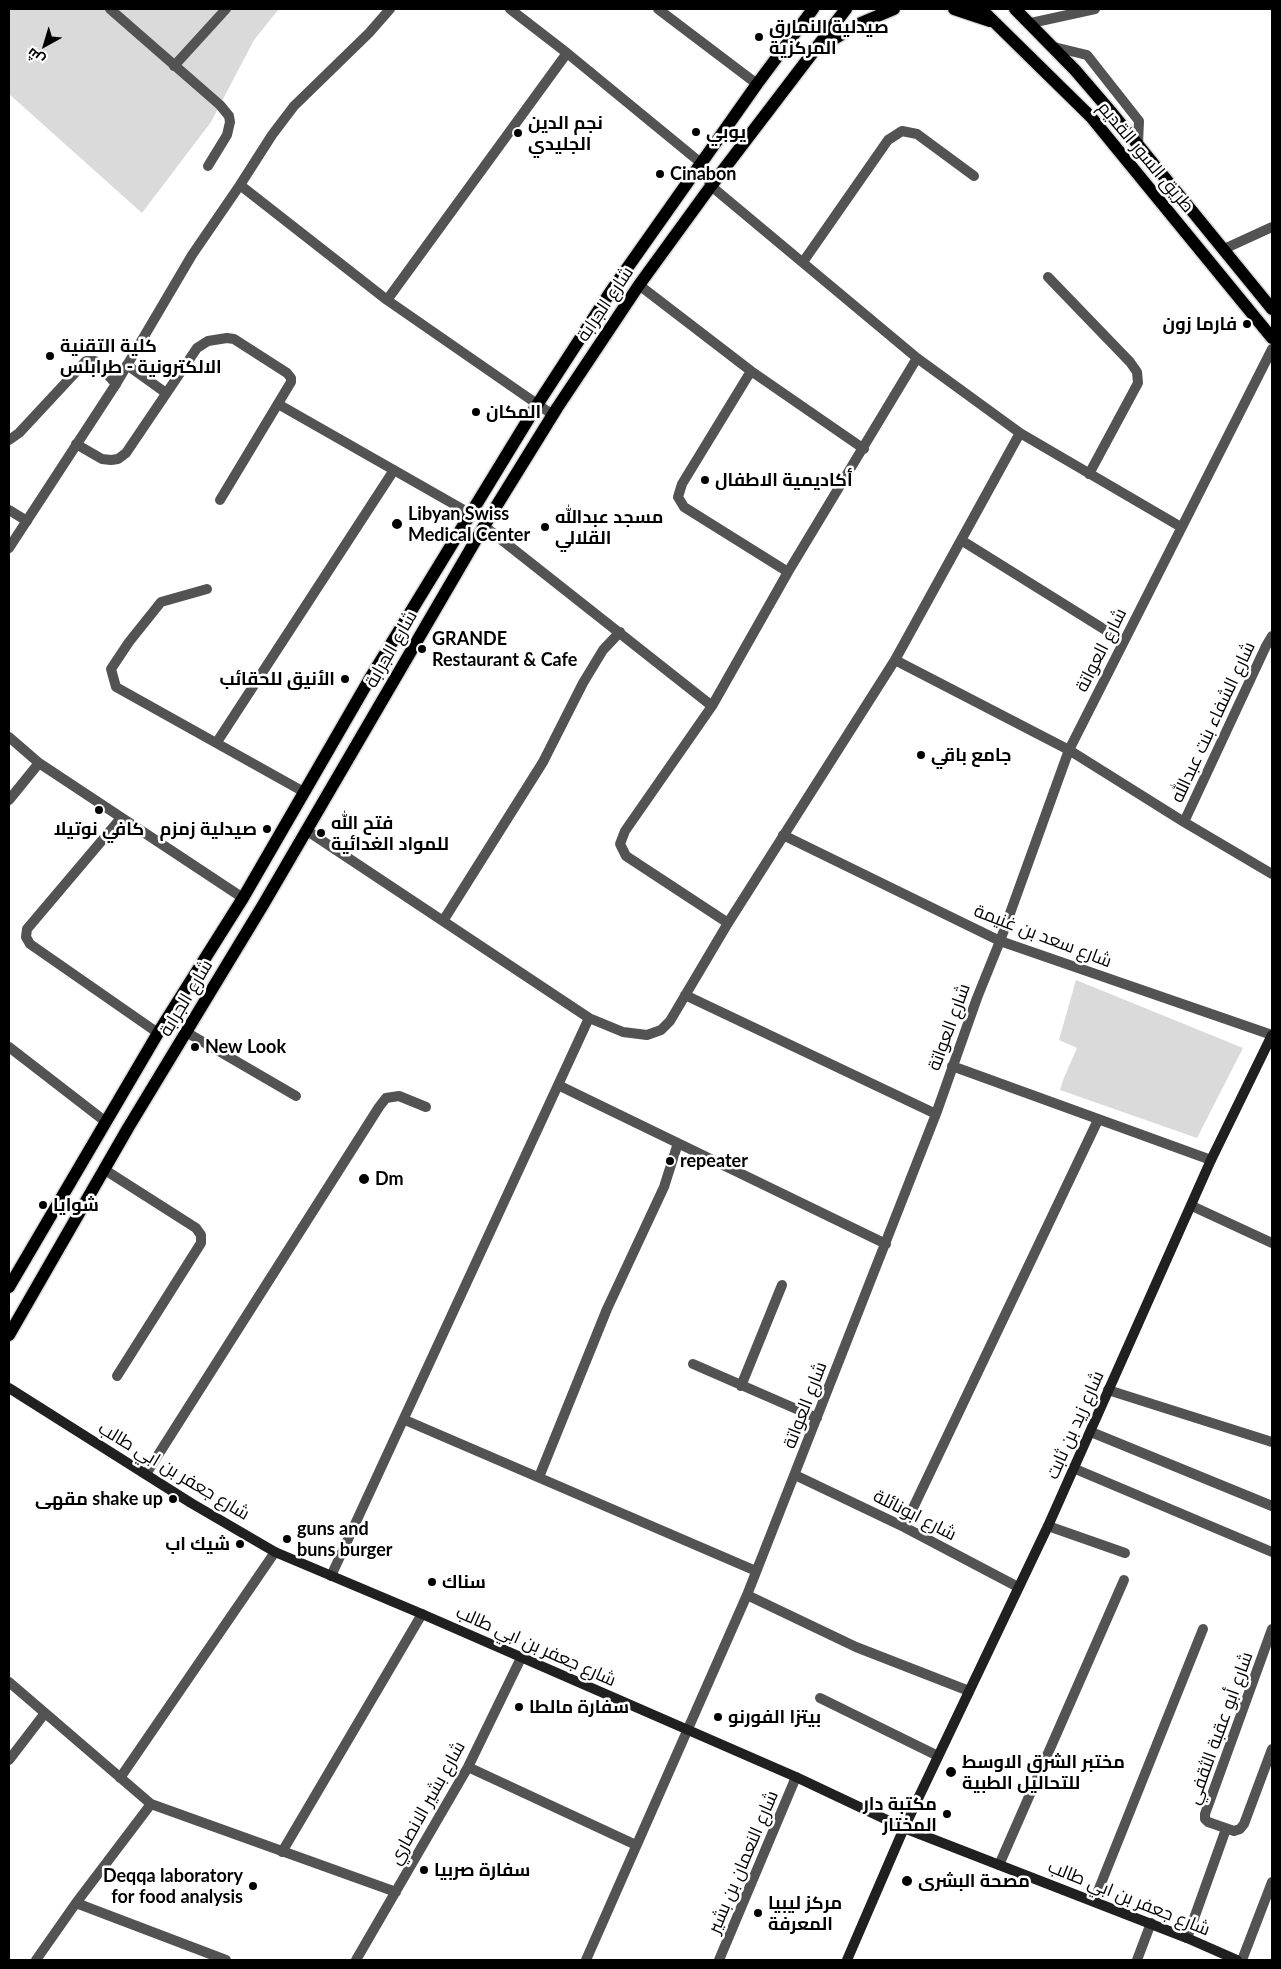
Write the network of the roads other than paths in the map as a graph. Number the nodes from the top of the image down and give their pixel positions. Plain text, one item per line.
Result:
1 (110, 9) edge
2 (226, 9) edge
3 (390, 9) edge
4 (510, 9) edge
5 (658, 9) edge
6 (813, 9) edge
7 (846, 9) edge
8 (894, 9) edge
9 (954, 9) edge
10 (981, 9) edge
11 (1015, 9) edge
12 (1095, 9) edge
13 (1030, 23) junction
14 (998, 24) junction
15 (1054, 47) junction
16 (814, 50) junction
17 (567, 53) junction
18 (174, 66) junction
19 (757, 84) junction
20 (1138, 144) junction
21 (701, 163) junction
22 (208, 166) dead end
23 (974, 176) dead end
24 (240, 185) junction
25 (711, 186) junction
26 (1272, 227) edge
27 (1224, 249) junction
28 (803, 262) junction
29 (1048, 278) dead end
30 (639, 285) junction
31 (387, 300) junction
32 (1272, 309) edge
33 (1272, 338) edge
34 (1272, 349) edge
35 (917, 358) junction
36 (127, 365) junction
37 (751, 371) junction
38 (116, 384) junction
39 (166, 392) junction
40 (278, 404) junction
41 (537, 405) junction
42 (553, 415) junction
43 (1020, 432) junction
44 (9, 440) edge
45 (76, 444) junction
46 (864, 449) junction
47 (394, 470) junction
48 (1089, 474) junction
49 (220, 500) dead end
50 (9, 510) edge
51 (471, 514) junction
52 (27, 521) junction
53 (484, 526) junction
54 (1181, 527) junction
55 (961, 540) junction
56 (9, 548) edge
57 (788, 572) junction
58 (207, 589) dead end
59 (620, 632) junction
60 (1272, 636) edge
61 (1123, 641) junction
62 (896, 660) junction
63 (712, 706) junction
64 (9, 736) edge
65 (216, 742) junction
66 (1069, 750) junction
67 (39, 763) junction
68 (304, 792) junction
69 (9, 800) edge
70 (121, 818) junction
71 (1184, 822) junction
72 (306, 830) junction
73 (783, 835) junction
74 (1272, 874) edge
75 (243, 898) junction
76 (442, 921) junction
77 (728, 922) junction
78 (224, 928) junction
79 (242, 939) junction
80 (1000, 941) junction
81 (685, 995) junction
82 (589, 1018) junction
83 (186, 1032) junction
84 (158, 1033) junction
85 (1272, 1035) edge
86 (9, 1047) edge
87 (952, 1066) junction
88 (558, 1086) junction
89 (296, 1096) dead end
90 (426, 1107) dead end
91 (936, 1114) junction
92 (1098, 1120) junction
93 (106, 1122) junction
94 (678, 1143) junction
95 (1212, 1160) junction
96 (105, 1170) junction
97 (1192, 1206) junction
98 (886, 1244) junction
99 (1272, 1244) edge
100 (782, 1285) dead end
101 (9, 1286) edge
102 (9, 1335) edge
103 (693, 1364) dead end
104 (117, 1376) dead end
105 (742, 1386) junction
106 (9, 1388) edge
107 (1108, 1390) junction
108 (817, 1418) junction
109 (404, 1420) junction
110 (1091, 1432) junction
111 (1272, 1442) edge
112 (1073, 1468) junction
113 (146, 1474) junction
114 (795, 1475) junction
115 (540, 1477) junction
116 (1272, 1506) edge
117 (1048, 1526) junction
118 (904, 1527) junction
119 (275, 1552) junction
120 (1272, 1552) edge
121 (1125, 1553) dead end
122 (756, 1571) junction
123 (332, 1576) junction
124 (1124, 1580) dead end
125 (1018, 1587) junction
126 (747, 1595) junction
127 (422, 1614) junction
128 (1203, 1629) dead end
129 (1272, 1629) edge
130 (521, 1658) junction
131 (9, 1682) edge
132 (969, 1691) junction
133 (820, 1698) dead end
134 (45, 1713) junction
135 (687, 1731) junction
136 (1272, 1749) edge
137 (938, 1756) junction
138 (9, 1760) edge
139 (468, 1767) junction
140 (120, 1778) junction
141 (796, 1778) junction
142 (151, 1804) junction
143 (904, 1828) junction
144 (1226, 1829) junction
145 (636, 1845) junction
146 (282, 1852) junction
147 (999, 1865) junction
148 (1272, 1882) edge
149 (396, 1892) junction
150 (1094, 1901) junction
151 (76, 1903) junction
152 (1151, 1924) junction
153 (1187, 1938) junction
154 (36, 1960) edge
155 (226, 1960) edge
156 (356, 1960) edge
157 (586, 1960) edge
158 (719, 1960) edge
159 (847, 1960) edge
160 (1136, 1960) edge
161 (1238, 1960) edge
162 (1242, 1960) edge

1 - 18 street
2 - 18 street
3 - 24 street
4 - 17 street
5 - 19 street
6 - 19 main road, شارع الجرابة
7 - 16 main road, شارع الجرابة
8 - 16 main road
9 - 14 main road
10 - 14 main road, طريق السور القديم
11 - 13 main road, طريق السور القديم
12 - 13 street
13 - 15 main road, طريق السور القديم
14 - 33 main road, طريق السور القديم
15 - 20 main road, طريق السور القديم
15 - 20 street
16 - 25 main road, شارع الجرابة
17 - 21 street
17 - 31 street
18 - 22 street
19 - 21 main road, شارع الجرابة
20 - 27 main road, طريق السور القديم
21 - 25 street
21 - 41 main road, شارع الجرابة
23 - 28 street
24 - 31 street
24 - 36 street
25 - 28 street
25 - 30 main road, شارع الجرابة
26 - 27 street
27 - 32 main road, طريق السور القديم
28 - 35 street
29 - 48 street
30 - 37 street
30 - 42 main road, شارع الجرابة
31 - 41 street
34 - 54 street, شارع العواتة
35 - 43 street
35 - 46 street
36 - 38 street
36 - 39 street
37 - 46 street
37 - 57 street
38 - 44 street
38 - 45 street
39 - 40 street
39 - 45 street
40 - 47 street
40 - 49 street
41 - 42 street
41 - 51 main road, شارع الجرابة
42 - 53 main road, شارع الجرابة
43 - 48 street
43 - 55 street
45 - 52 street
46 - 57 street
47 - 51 street
47 - 65 street
48 - 54 street
50 - 52 street
51 - 68 main road, شارع الجرابة
52 - 56 street
53 - 59 street
53 - 72 main road, شارع الجرابة
54 - 61 street, شارع العواتة
55 - 61 street
55 - 62 street
57 - 63 street
58 - 65 street
59 - 63 street
59 - 76 street
60 - 71 street, شارع الشفاء بنت عبدالله
61 - 66 street, شارع العواتة
62 - 66 street
62 - 73 street
63 - 77 street
64 - 67 street
65 - 68 street
66 - 71 street
66 - 80 street, شارع العواتة
67 - 69 street
67 - 70 street
68 - 75 main road, شارع الجرابة
70 - 75 street
70 - 84 street
71 - 74 street
72 - 76 street
72 - 79 main road, شارع الجرابة
73 - 77 street
73 - 80 street, شارع سعد بن غنيمة
75 - 78 main road, شارع الجرابة
76 - 82 street
77 - 81 street
78 - 79 main road
78 - 84 main road, شارع الجرابة
79 - 83 main road, شارع الجرابة
80 - 85 street, شارع سعد بن غنيمة
80 - 87 street, شارع العواتة
81 - 82 street
81 - 91 street
82 - 88 street
83 - 89 street
83 - 96 main road, شارع الجرابة
84 - 93 main road, شارع الجرابة
85 - 95 street, شارع زيد بن ثابت
86 - 93 street
87 - 91 street, شارع العواتة
87 - 92 street
88 - 94 street
88 - 109 street
90 - 113 street
91 - 98 street, شارع العواتة
92 - 95 street
92 - 118 street
93 - 101 main road, شارع الجرابة
94 - 98 street
94 - 115 street
95 - 97 street, شارع زيد بن ثابت
96 - 102 main road, شارع الجرابة
96 - 104 street
97 - 99 street
97 - 107 street, شارع زيد بن ثابت
98 - 108 street, شارع العواتة
100 - 105 street
103 - 105 street
105 - 108 street
106 - 113 street, شارع جعفر بن ابي طالب
107 - 110 street, شارع زيد بن ثابت
107 - 111 street
108 - 114 street, شارع العواتة
109 - 115 street
109 - 123 street
110 - 112 street, شارع زيد بن ثابت
110 - 116 street
112 - 117 street, شارع زيد بن ثابت
112 - 120 street
113 - 119 street, شارع جعفر بن ابي طالب
114 - 118 street, شارع ابونائلة
114 - 122 street, شارع العواتة
115 - 122 street
117 - 121 street
117 - 125 street, شارع زيد بن ثابت
118 - 125 street, شارع ابونائلة
119 - 123 street, شارع جعفر بن ابي طالب
119 - 140 street
122 - 126 street, شارع العواتة
123 - 127 street, شارع جعفر بن ابي طالب
124 - 147 street
125 - 132 street, شارع زيد بن ثابت
126 - 132 street
126 - 135 street, شارع العواتة
127 - 130 street, شارع جعفر بن ابي طالب
127 - 146 street
128 - 150 street
129 - 144 street, شارع أبو عقبة الثقفي
130 - 135 street, شارع جعفر بن ابي طالب
130 - 139 street, شارع بشير الانصاري
131 - 134 street
132 - 137 street, شارع زيد بن ثابت
133 - 137 street
134 - 138 street
134 - 140 street
135 - 141 street, شارع جعفر بن ابي طالب
135 - 145 street, شارع العواتة
136 - 144 street
137 - 143 street, شارع زيد بن ثابت
139 - 145 street
139 - 149 street, شارع بشير الانصاري
140 - 142 street
141 - 143 street, شارع جعفر بن ابي طالب
141 - 158 street, شارع النعمان بن بشير
142 - 146 street
142 - 151 street
143 - 147 street, شارع جعفر بن ابي طالب
143 - 159 street, شارع زيد بن ثابت
144 - 153 street
145 - 157 street, شارع العواتة
146 - 149 street
147 - 150 street, شارع جعفر بن ابي طالب
148 - 162 street
149 - 156 street, شارع بشير الانصاري
150 - 152 street, شارع جعفر بن ابي طالب
151 - 154 street
151 - 155 street
152 - 153 street, شارع جعفر بن ابي طالب
152 - 160 street
153 - 161 street, شارع جعفر بن ابي طالب

